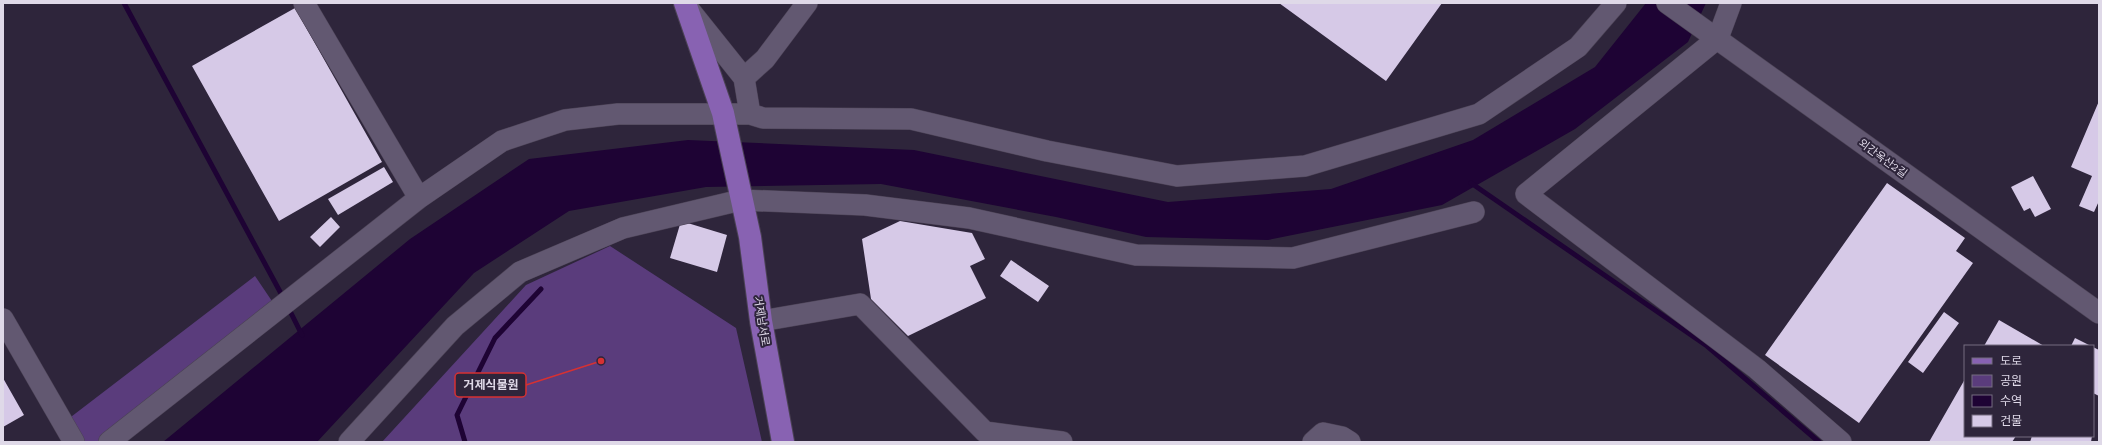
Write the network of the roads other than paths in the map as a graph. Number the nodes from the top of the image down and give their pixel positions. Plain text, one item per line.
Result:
1 (304, 3) edge
2 (807, 3) edge
3 (1616, 3) edge
4 (1667, 3) edge
5 (1731, 3) edge
6 (686, 5) edge
7 (1718, 38) junction
8 (744, 78) junction
9 (723, 113) junction
10 (750, 114) junction
11 (419, 198) junction
12 (741, 200) junction
13 (1474, 212) dead end
14 (2099, 313) edge
15 (3, 320) edge
16 (761, 321) junction
17 (74, 442) edge
18 (109, 442) edge
19 (349, 442) edge
20 (783, 442) edge
21 (1062, 442) edge
22 (1313, 442) edge
23 (1350, 442) edge
24 (1841, 442) edge

1 - 11 street
2 - 8 street
3 - 10 street
4 - 7 street, 외간옥산2길
5 - 7 street
6 - 8 street
6 - 9 main road
7 - 14 street, 외간옥산2길
7 - 24 street
8 - 10 street
9 - 10 street
9 - 11 street
9 - 12 main road, 거제남서로
11 - 18 street
12 - 13 street
12 - 16 main road, 거제남서로
12 - 19 street
15 - 17 street
16 - 20 main road, 거제남서로
16 - 21 street
22 - 23 street

